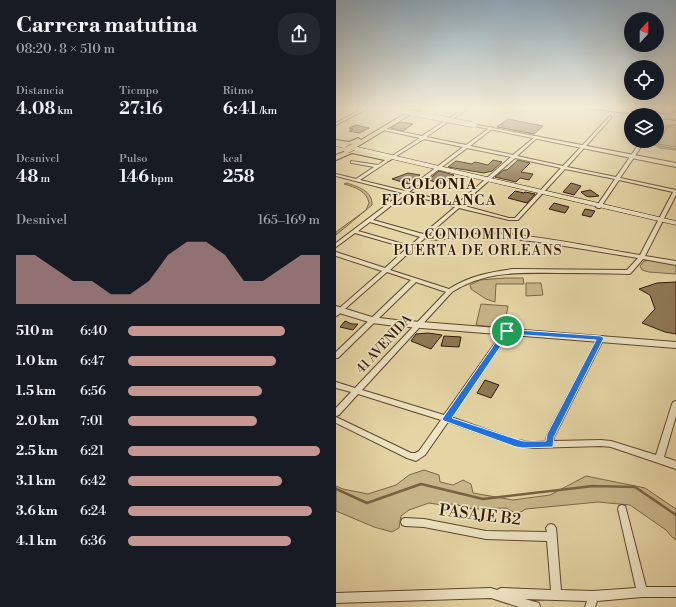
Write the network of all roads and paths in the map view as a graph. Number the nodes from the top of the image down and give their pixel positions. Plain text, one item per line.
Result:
1 (370, 135) edge
2 (374, 135) edge
3 (410, 135) edge
4 (427, 135) edge
5 (481, 135) edge
6 (528, 135) edge
7 (593, 135) edge
8 (536, 137) junction
9 (365, 138) junction
10 (423, 138) junction
11 (336, 145) edge
12 (583, 146) junction
13 (351, 147) junction
14 (466, 147) junction
15 (638, 148) edge
16 (336, 155) edge
17 (633, 156) junction
18 (514, 157) junction
19 (391, 158) junction
20 (352, 162) dead end
21 (676, 164) edge
22 (378, 166) junction
23 (563, 168) junction
24 (437, 169) junction
25 (336, 175) edge
26 (617, 179) junction
27 (357, 180) junction
28 (487, 180) junction
29 (676, 191) edge
30 (405, 193) junction
31 (541, 193) junction
32 (458, 206) junction
33 (599, 206) junction
34 (369, 220) junction
35 (661, 221) junction
36 (676, 224) edge
37 (354, 231) junction
38 (424, 236) junction
39 (336, 245) edge
40 (411, 248) junction
41 (336, 254) edge
42 (642, 257) junction
43 (676, 263) edge
44 (386, 270) junction
45 (414, 280) junction
46 (450, 291) junction
47 (337, 311) edge
48 (372, 320) junction
49 (418, 325) junction
50 (507, 331) junction
51 (601, 338) junction
52 (676, 345) edge
53 (336, 356) edge
54 (336, 385) edge
55 (356, 392) junction
56 (676, 404) edge
57 (336, 413) edge
58 (447, 419) junction
59 (336, 420) edge
60 (550, 444) junction
61 (659, 459) junction
62 (676, 465) edge
63 (622, 509) dead end
64 (405, 522) dead end
65 (642, 592) junction
66 (676, 592) edge
67 (491, 593) junction
68 (556, 595) junction
69 (592, 596) junction
70 (336, 598) edge
71 (535, 607) edge
72 (590, 607) edge

1 - 9 main road
2 - 13 main road
3 - 10 street
4 - 10 street
5 - 14 street
6 - 8 street
7 - 12 street
8 - 12 street
8 - 18 street
9 - 11 main road
9 - 13 main road
10 - 14 street
10 - 19 street
11 - 16 main road
11 - 19 main road
12 - 17 street
12 - 23 street
13 - 16 main road
13 - 19 main road
14 - 18 street
14 - 24 street
15 - 17 street
16 - 19 main road
17 - 21 street
17 - 26 street
18 - 23 street
18 - 28 street
19 - 22 street
19 - 24 main road
20 - 22 street
22 - 27 street
23 - 26 street
23 - 31 street
24 - 28 main road
24 - 30 street
25 - 27 street
26 - 29 street
26 - 33 street
27 - 30 street
28 - 31 main road
28 - 32 street
29 - 35 street
30 - 32 street
30 - 34 street
31 - 32 street
31 - 33 main road
32 - 38 street
33 - 35 main road
34 - 37 street
34 - 38 street
35 - 36 main road
35 - 42 street
37 - 39 street
37 - 40 street
38 - 40 street
38 - 42 street
40 - 44 street
41 - 44 street
42 - 43 street
42 - 46 street, 41 AVENIDA
44 - 45 street
44 - 47 street
45 - 46 street
45 - 48 street
46 - 49 street, 41 AVENIDA
47 - 48 street
48 - 49 street
48 - 53 street
49 - 50 street
49 - 55 street, 41 AVENIDA
50 - 51 street
50 - 58 street
51 - 52 street
51 - 60 street
54 - 55 street
55 - 57 street, 41 AVENIDA
55 - 58 street
56 - 61 street
58 - 59 street
58 - 60 street
60 - 61 street
61 - 62 street
63 - 65 street
64 - 68 street, PASAJE B2
65 - 66 street
65 - 69 street
67 - 68 street
67 - 70 street
67 - 71 street
68 - 69 street
69 - 72 street

